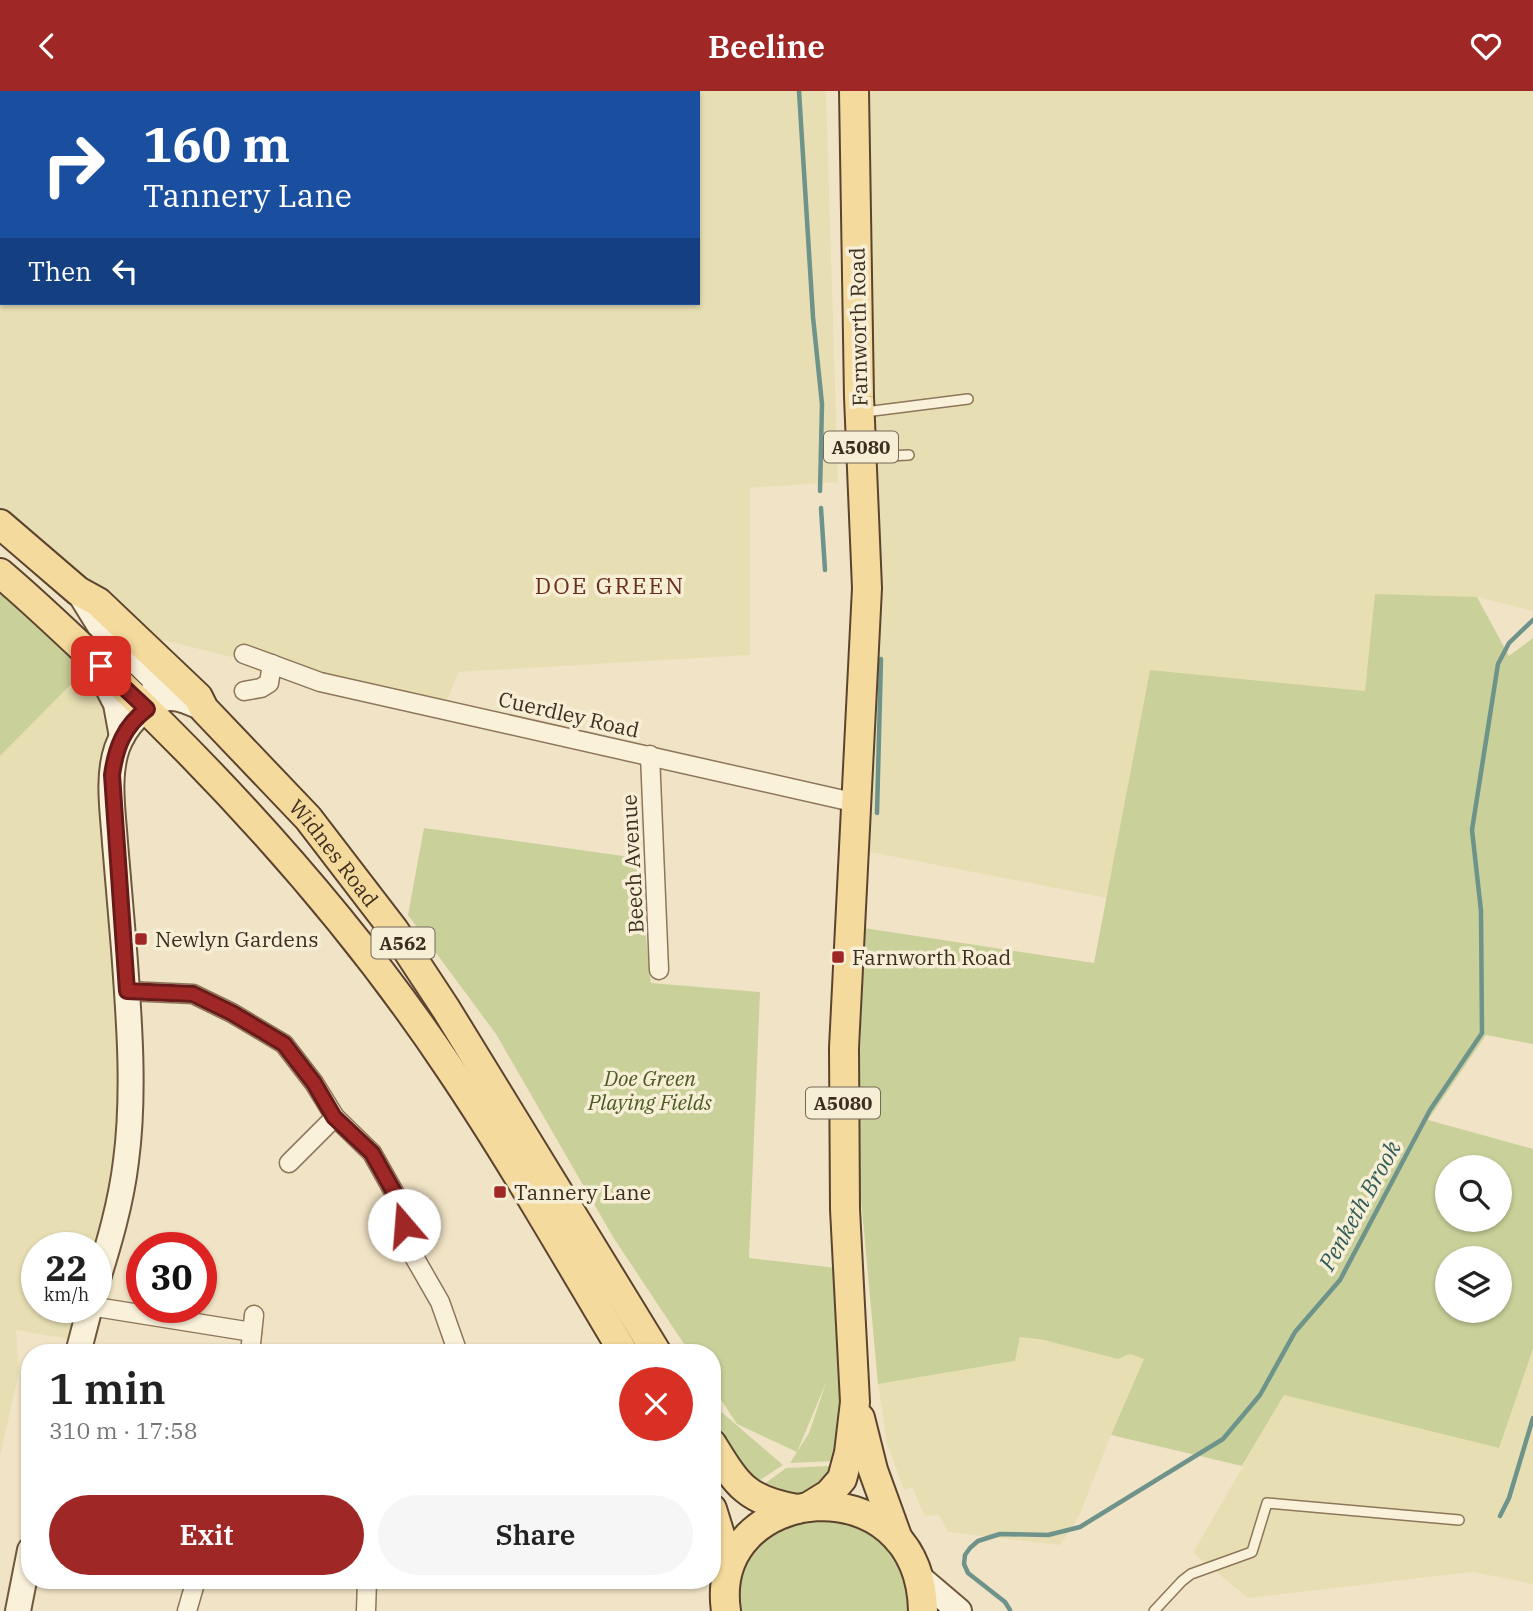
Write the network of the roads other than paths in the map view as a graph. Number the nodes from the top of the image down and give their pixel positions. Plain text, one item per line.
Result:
1 (855, 91) edge
2 (968, 399) dead end
3 (859, 412) junction
4 (909, 454) dead end
5 (862, 457) junction
6 (0, 524) edge
7 (0, 573) edge
8 (78, 591) junction
9 (86, 651) junction
10 (244, 654) dead end
11 (272, 664) junction
12 (244, 691) dead end
13 (147, 709) junction
14 (204, 709) junction
15 (122, 737) junction
16 (650, 755) junction
17 (857, 803) junction
18 (659, 970) dead end
19 (127, 991) junction
20 (334, 1117) junction
21 (289, 1163) dead end
22 (112, 1233) edge
23 (112, 1309) edge
24 (85, 1323) edge
25 (80, 1344) edge
26 (251, 1344) edge
27 (455, 1344) edge
28 (618, 1344) edge
29 (652, 1344) edge
30 (855, 1402) junction
31 (721, 1458) edge
32 (803, 1508) junction
33 (1459, 1520) dead end
34 (721, 1538) edge
35 (899, 1542) junction
36 (919, 1577) junction
37 (22, 1589) edge
38 (193, 1589) edge
39 (367, 1589) edge
40 (725, 1603) edge
41 (18, 1611) edge
42 (187, 1611) edge
43 (366, 1611) edge
44 (923, 1611) edge
45 (959, 1611) edge
46 (1154, 1611) edge

1 - 3 main road, Farnworth Road / A5080
2 - 3 lane
3 - 5 main road, Farnworth Road / A5080
4 - 5 lane
5 - 17 main road, Farnworth Road / A5080
6 - 8 main road, Widnes Road / A562
7 - 9 main road, Widnes Road / A562
8 - 13 street
8 - 14 main road, Widnes Road / A562
9 - 13 main road, Widnes Road / A562
9 - 15 street
10 - 11 street, Cuerdley Road
11 - 12 street
11 - 16 street, Cuerdley Road
13 - 14 street
13 - 15 street
13 - 28 main road, Widnes Road / A562
14 - 29 main road, Widnes Road / A562
15 - 19 street
16 - 17 street, Cuerdley Road
16 - 18 street, Beech Avenue
17 - 30 main road, Farnworth Road / A5080
19 - 20 street
19 - 22 street
20 - 21 street
20 - 27 street
23 - 26 street
24 - 25 street
30 - 32 main road, Farnworth Road / A5080
30 - 35 main road, Farnworth Road / A5080
31 - 32 main road
32 - 35 main road
32 - 40 main road
33 - 46 lane
34 - 40 main road
35 - 36 main road
36 - 44 main road
36 - 45 street
37 - 41 street
38 - 42 street
39 - 43 street

